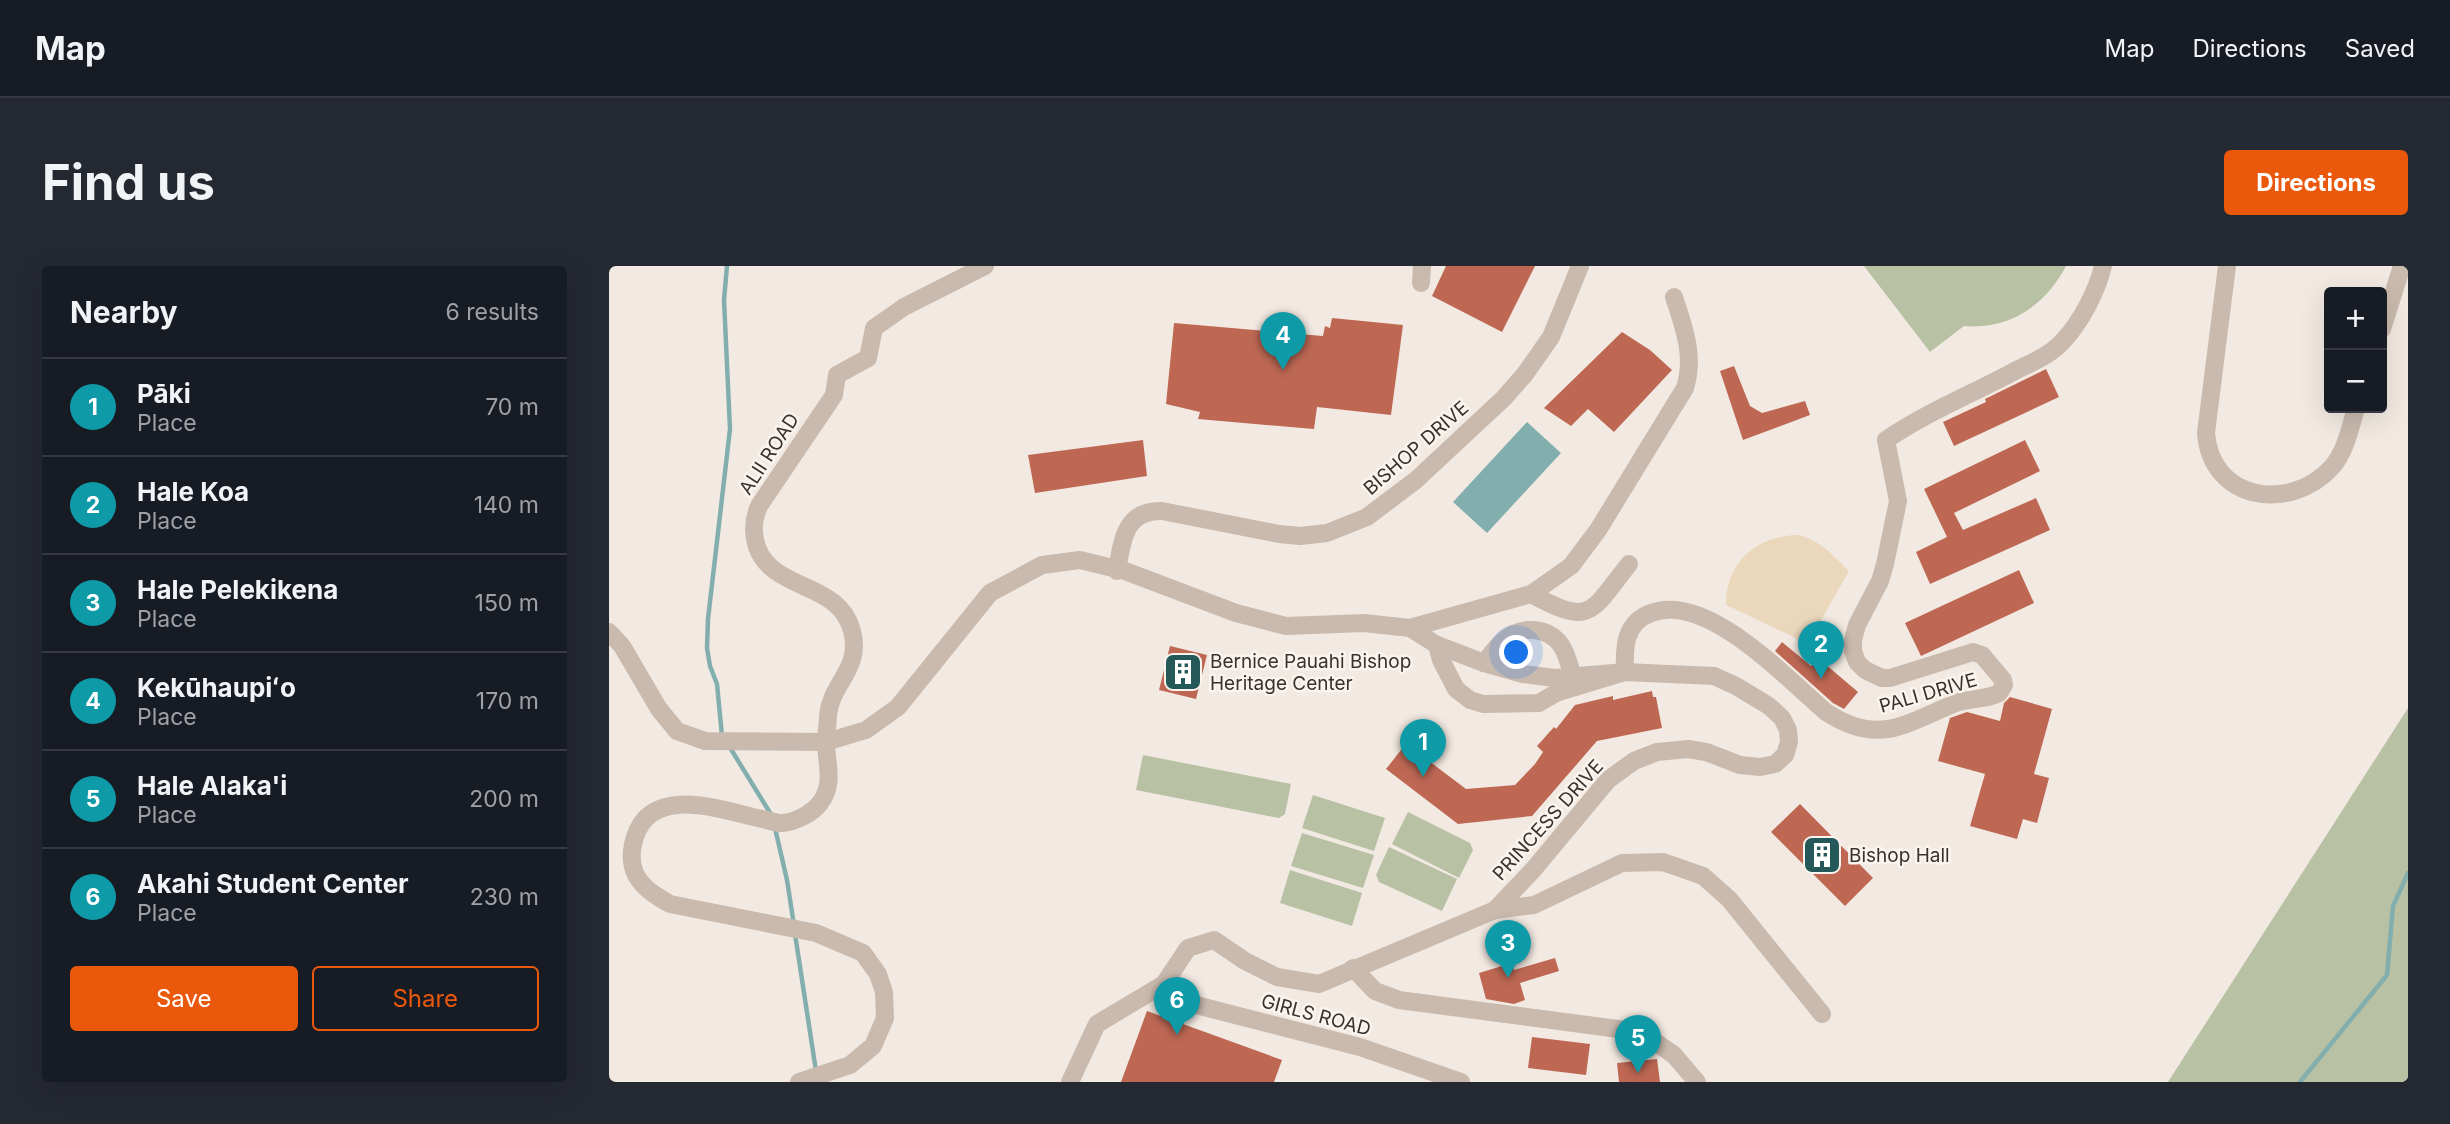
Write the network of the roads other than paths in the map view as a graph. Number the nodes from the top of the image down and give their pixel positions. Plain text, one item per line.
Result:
1 (985, 266) edge
2 (1580, 266) edge
3 (2103, 266) edge
4 (2227, 266) edge
5 (2402, 266) edge
6 (1674, 297) dead end
7 (2387, 313) edge
8 (2354, 413) edge
9 (1629, 564) dead end
10 (1121, 571) junction
11 (1531, 594) junction
12 (1410, 628) junction
13 (609, 632) edge
14 (1437, 645) junction
15 (1484, 663) junction
16 (1625, 672) junction
17 (1573, 677) junction
18 (826, 743) junction
19 (1495, 910) junction
20 (1353, 968) junction
21 (1164, 984) junction
22 (1822, 1014) dead end
23 (799, 1082) edge
24 (1070, 1082) edge
25 (1461, 1082) edge
26 (1697, 1082) edge

1 - 18 street, ALII ROAD
2 - 10 street, BISHOP DRIVE
3 - 16 street, PALI DRIVE
4 - 8 street
5 - 7 street
6 - 11 street
9 - 11 street
10 - 12 street, PRINCESS DRIVE
10 - 18 street, PRINCESS DRIVE
11 - 12 street
12 - 14 street, PRINCESS DRIVE
13 - 18 street, PRINCESS DRIVE
14 - 15 street, PRINCESS DRIVE
14 - 16 street
15 - 17 street, PRINCESS DRIVE
15 - 17 street
16 - 17 street, PRINCESS DRIVE
16 - 19 street, PRINCESS DRIVE
18 - 23 street
19 - 20 street, PRINCESS DRIVE
19 - 22 street
20 - 21 street, PRINCESS DRIVE
20 - 26 street
21 - 24 street
21 - 25 street, GIRLS ROAD

